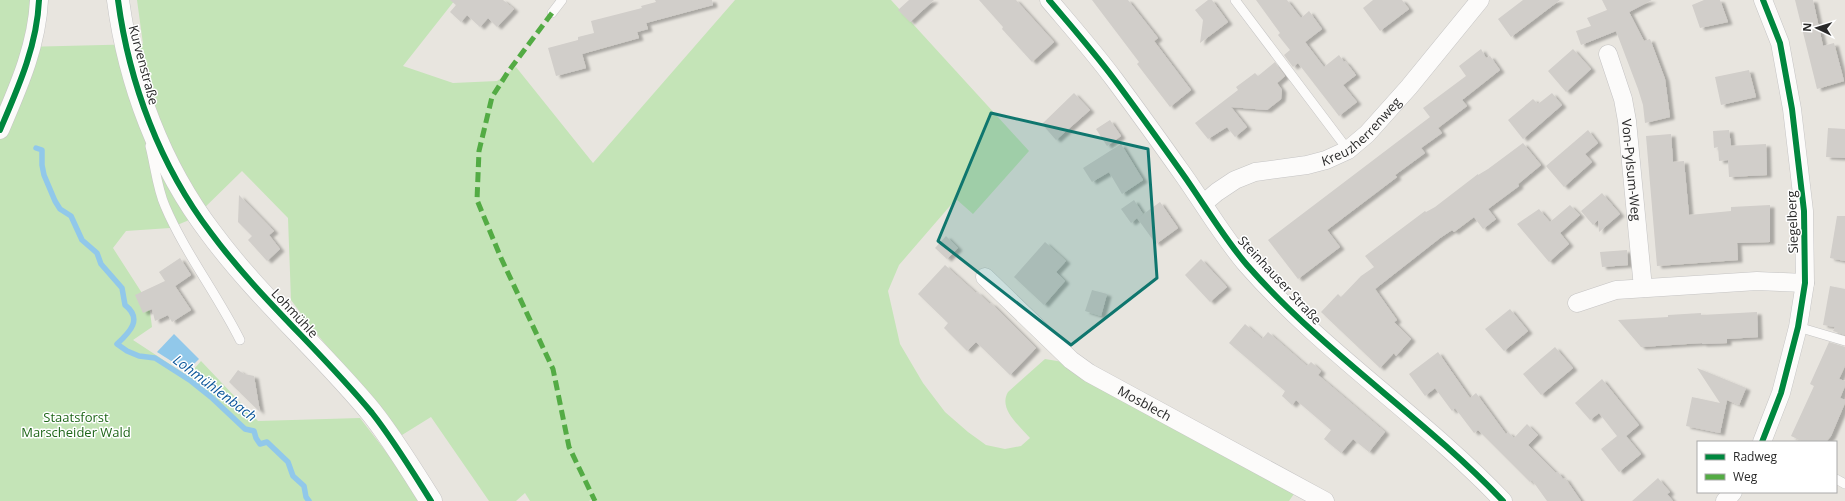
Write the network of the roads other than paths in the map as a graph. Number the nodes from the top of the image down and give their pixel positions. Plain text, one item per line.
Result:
1 (39, 0) edge
2 (118, 0) edge
3 (562, 0) edge
4 (1050, 0) edge
5 (1235, 0) edge
6 (1480, 0) edge
7 (1763, 0) edge
8 (552, 13) dead end
9 (1608, 54) dead end
10 (0, 130) edge
11 (154, 134) junction
12 (1348, 150) junction
13 (1204, 203) junction
14 (985, 277) dead end
15 (1805, 283) junction
16 (1643, 288) junction
17 (1577, 303) dead end
18 (1798, 328) junction
19 (240, 340) dead end
20 (1845, 341) edge
21 (1764, 441) edge
22 (1732, 493) edge
23 (431, 501) edge
24 (1325, 501) edge
25 (1503, 501) edge
26 (1725, 501) edge

1 - 10 street
2 - 11 main road, Kurvenstraße
3 - 8 lane
4 - 13 street, Steinhauser Straße
5 - 12 lane
6 - 12 street, Kreuzherrenweg
7 - 15 street, Siegelberg
9 - 16 street, Von-Pylsum-Weg
11 - 19 lane
11 - 23 main road, Lohmühle
12 - 13 street, Kreuzherrenweg
13 - 25 street, Steinhauser Straße
14 - 24 street, Mosblech
15 - 16 street
15 - 18 street, Siegelberg
16 - 17 street
18 - 20 lane
18 - 21 street, Siegelberg
22 - 26 street

